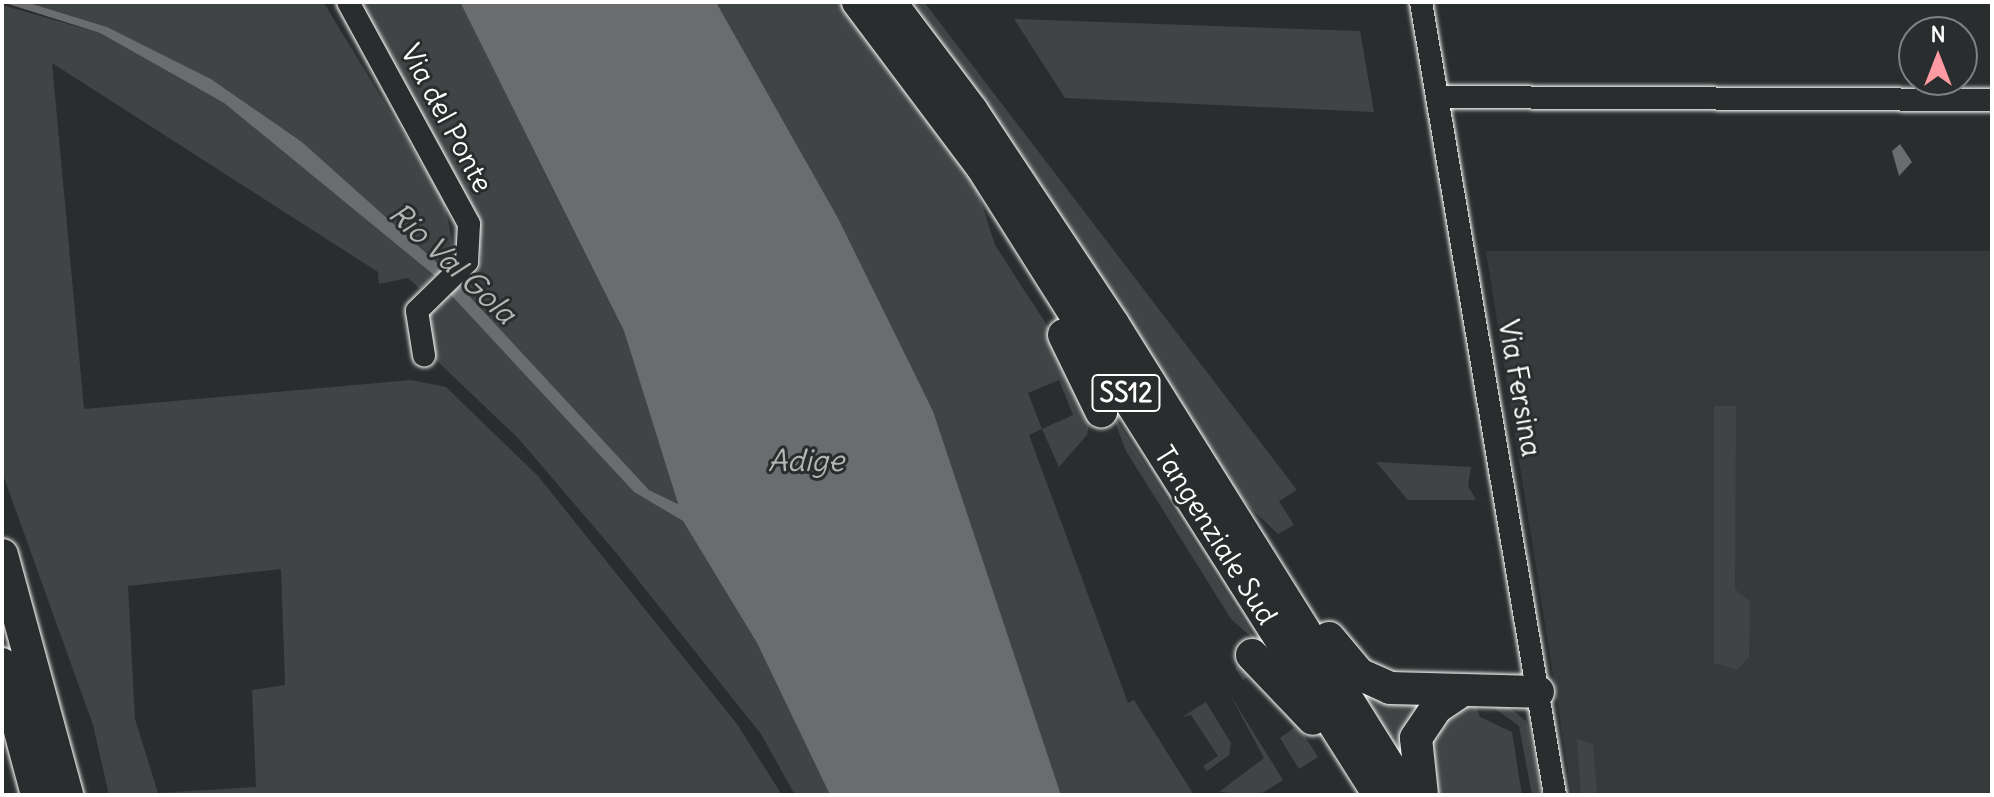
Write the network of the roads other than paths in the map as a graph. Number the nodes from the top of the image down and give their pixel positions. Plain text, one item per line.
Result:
1 (348, 2) edge
2 (858, 2) edge
3 (890, 2) edge
4 (1421, 2) edge
5 (1438, 97) junction
6 (1992, 100) edge
7 (982, 167) junction
8 (424, 355) dead end
9 (1101, 411) dead end
10 (1223, 500) junction
11 (2, 555) edge
12 (1252, 655) dead end
13 (2, 664) edge
14 (1461, 691) junction
15 (1538, 692) junction
16 (37, 795) edge
17 (67, 795) edge
18 (1378, 795) edge
19 (1407, 795) edge
20 (1422, 795) edge
21 (1555, 795) edge

1 - 8 street, Via del Ponte
2 - 7 highway, Tangenziale Sud / SS12
3 - 10 highway, Tangenziale Sud / SS12
4 - 5 street, Via Fersina
5 - 6 street
5 - 15 street, Via Fersina
7 - 9 highway
7 - 18 highway, Tangenziale Sud / SS12
10 - 14 highway
10 - 19 highway, Tangenziale Sud / SS12
11 - 17 highway
12 - 18 highway
13 - 16 highway
14 - 15 highway
14 - 20 highway
15 - 21 street, Via Fersina

